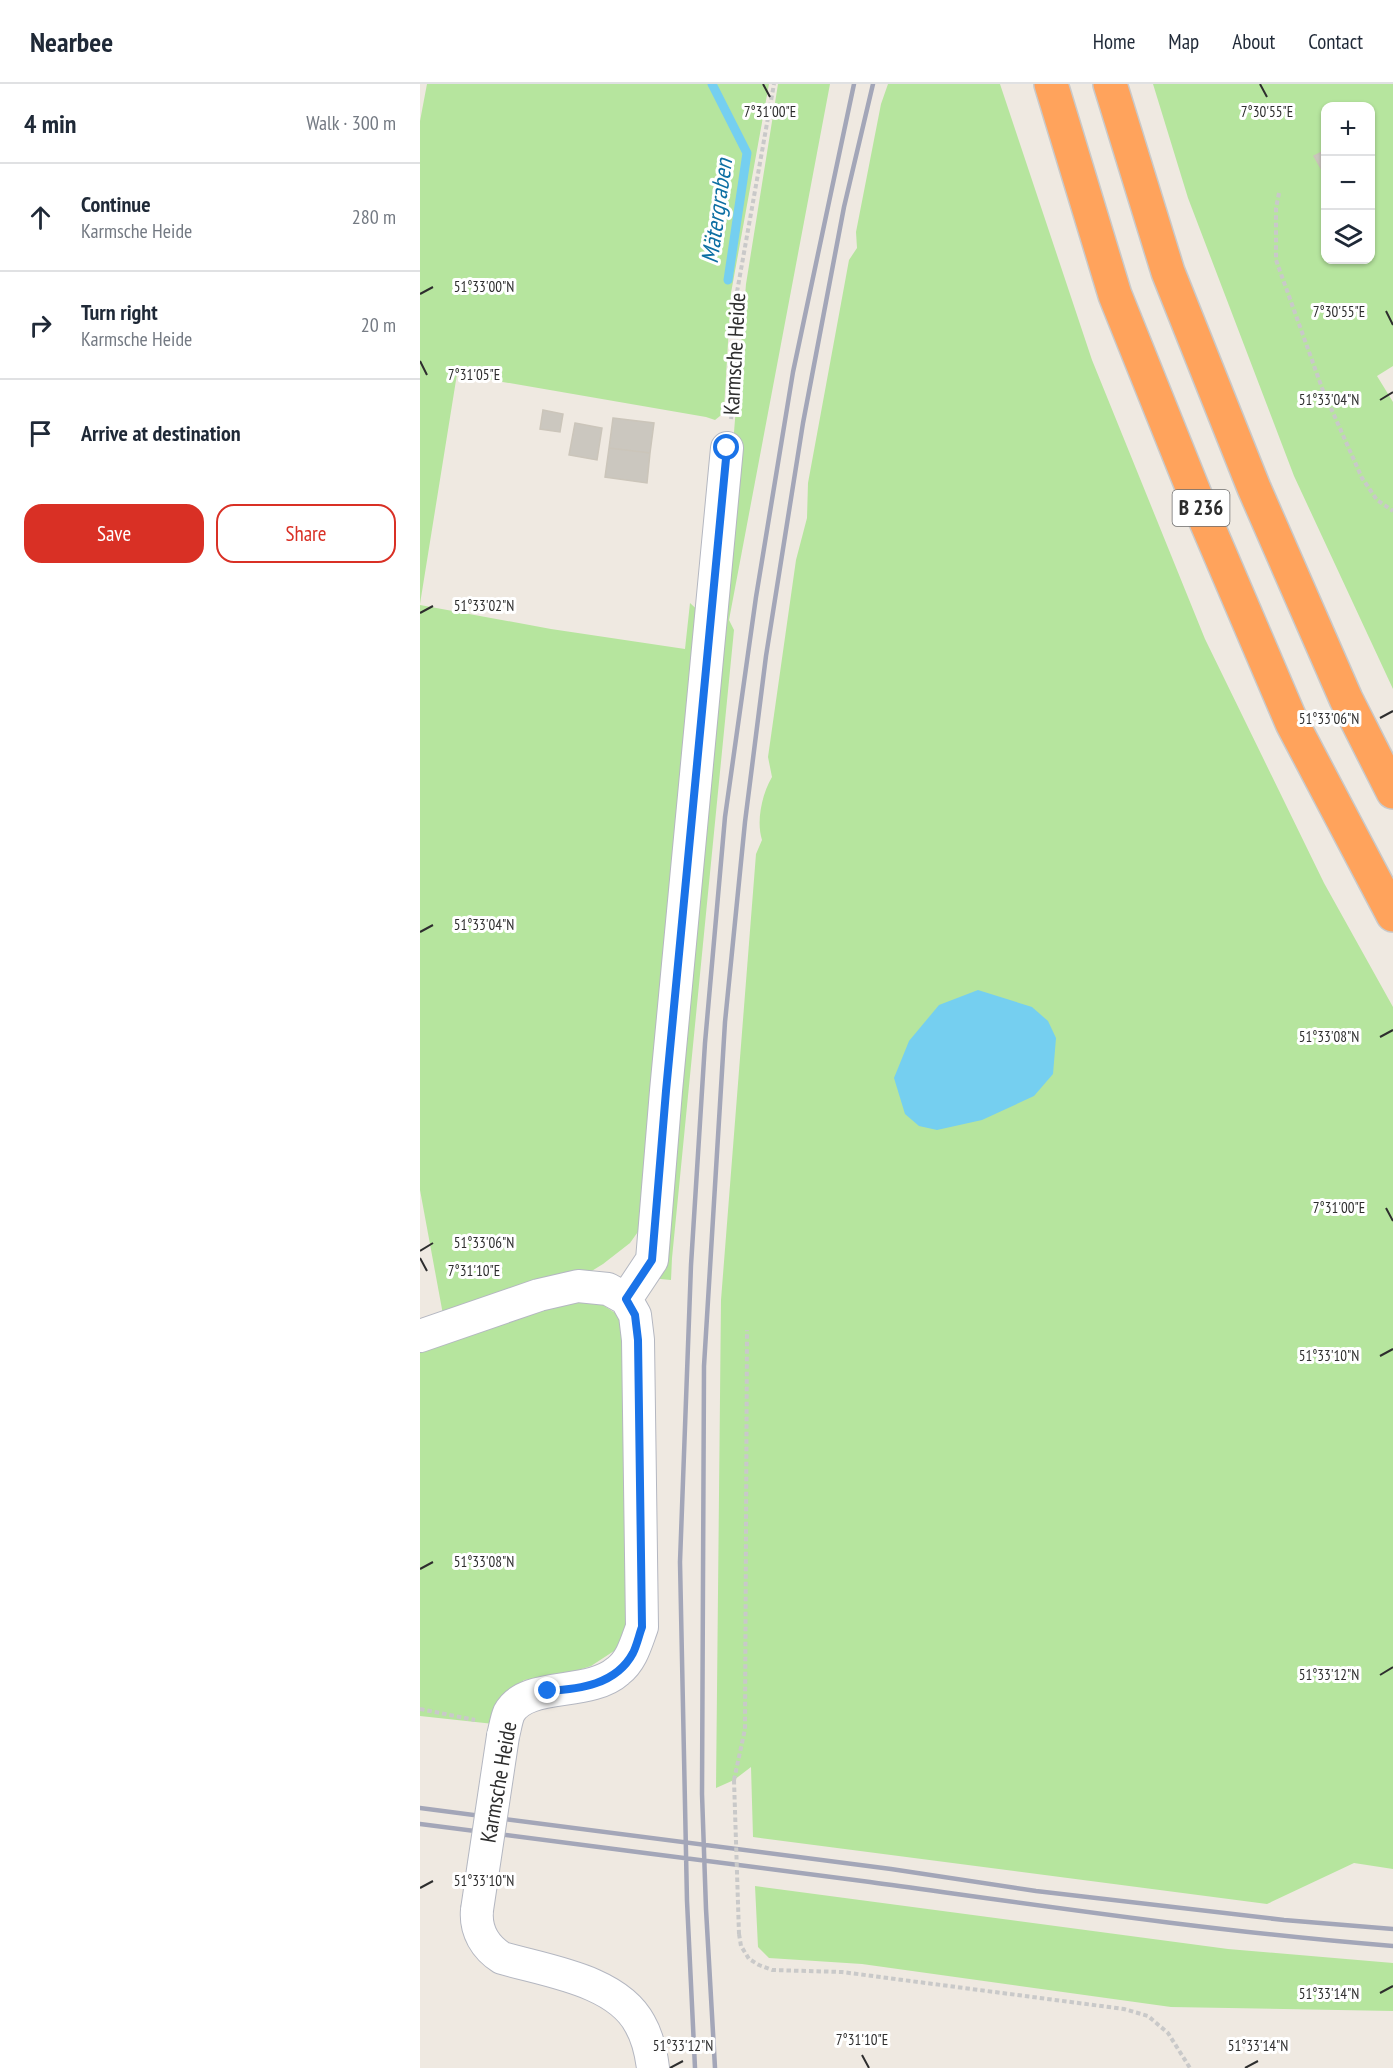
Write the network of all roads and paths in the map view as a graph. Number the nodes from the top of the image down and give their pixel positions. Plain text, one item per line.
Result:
1 (774, 84) edge
2 (1051, 84) edge
3 (1110, 84) edge
4 (1279, 193) dead end
5 (727, 448) joint
6 (1393, 511) edge
7 (1393, 792) edge
8 (1393, 915) edge
9 (626, 1299) junction
10 (747, 1330) dead end
11 (420, 1336) edge
12 (420, 1709) edge
13 (504, 1731) junction
14 (653, 2068) edge
15 (1190, 2068) edge

1 - 5 path, Karmsche Heide
2 - 8 highway, B 236
3 - 7 highway, B 236
4 - 6 path
5 - 9 lane, Karmsche Heide
9 - 11 lane
9 - 13 lane, Karmsche Heide
10 - 15 path, bridge
12 - 13 path
13 - 14 lane, Karmsche Heide, bridge

